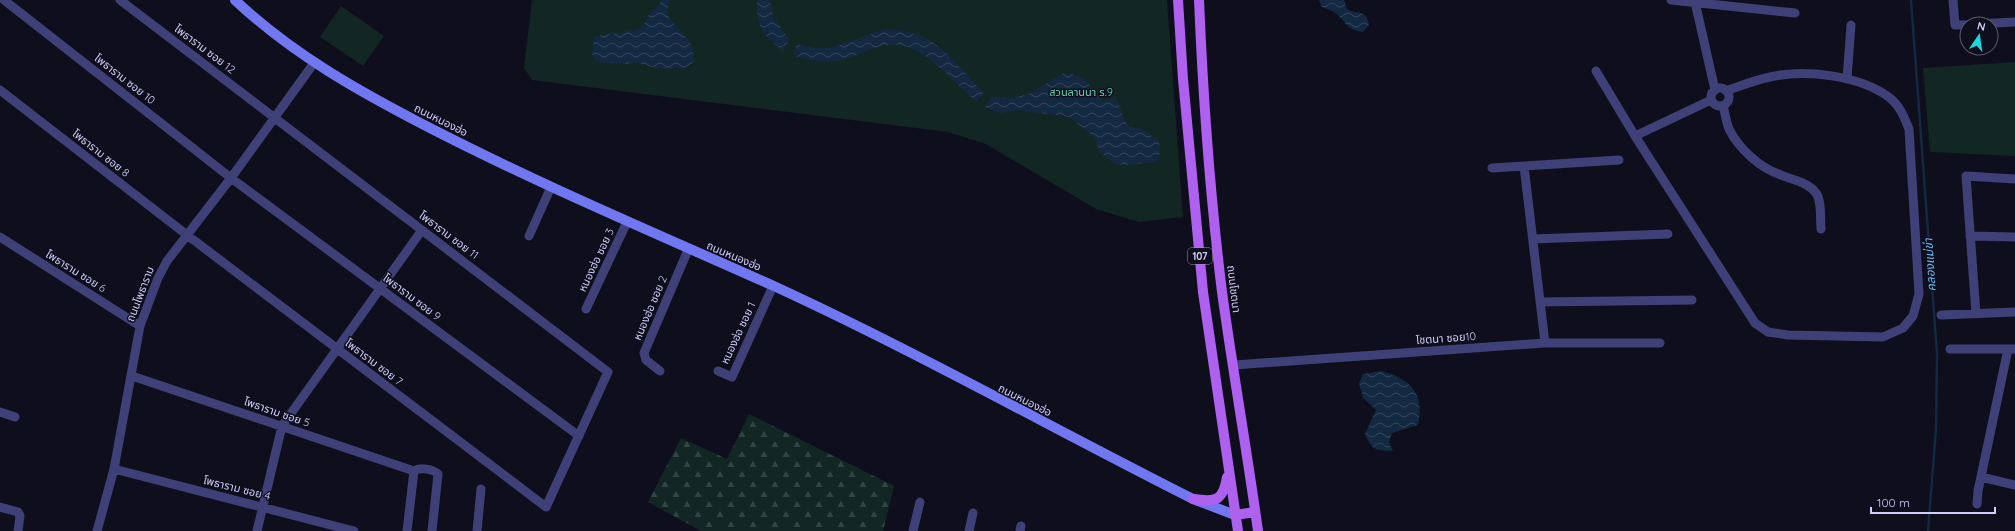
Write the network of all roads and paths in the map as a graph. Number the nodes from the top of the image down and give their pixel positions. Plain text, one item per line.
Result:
1 (4, 0) edge
2 (120, 0) edge
3 (235, 0) edge
4 (1178, 0) edge
5 (1199, 0) edge
6 (1671, 0) edge
7 (1953, 0) edge
8 (1695, 2) junction
9 (1795, 13) dead end
10 (2015, 22) edge
11 (1999, 23) edge
12 (1959, 25) edge
13 (1851, 26) dead end
14 (314, 63) junction
15 (1596, 71) dead end
16 (1847, 79) junction
17 (0, 90) edge
18 (1715, 90) junction
19 (1726, 91) junction
20 (1711, 100) junction
21 (1723, 106) junction
22 (275, 117) junction
23 (1635, 136) junction
24 (1618, 160) dead end
25 (1524, 166) junction
26 (1492, 168) dead end
27 (231, 178) junction
28 (2015, 179) edge
29 (551, 187) junction
30 (627, 222) junction
31 (1820, 229) dead end
32 (422, 230) junction
33 (1668, 234) dead end
34 (186, 235) junction
35 (529, 236) dead end
36 (1970, 236) junction
37 (0, 237) edge
38 (2015, 237) edge
39 (1533, 239) junction
40 (688, 250) junction
41 (773, 286) junction
42 (380, 288) junction
43 (1222, 290) junction
44 (1203, 292) junction
45 (1692, 300) dead end
46 (1540, 302) junction
47 (586, 309) dead end
48 (2015, 312) edge
49 (1976, 314) junction
50 (1941, 315) dead end
51 (140, 326) junction
52 (1545, 343) junction
53 (1660, 343) dead end
54 (336, 349) junction
55 (1950, 349) dead end
56 (2011, 349) edge
57 (1234, 366) junction
58 (660, 371) dead end
59 (718, 371) dead end
60 (132, 376) junction
61 (0, 412) edge
62 (15, 417) dead end
63 (282, 426) junction
64 (579, 436) junction
65 (114, 469) junction
66 (1228, 470) junction
67 (414, 471) junction
68 (1980, 477) junction
69 (2015, 484) edge
70 (481, 489) dead end
71 (1193, 499) junction
72 (920, 502) dead end
73 (1977, 504) dead end
74 (0, 507) edge
75 (263, 507) junction
76 (1255, 512) junction
77 (973, 513) dead end
78 (1236, 515) junction
79 (18, 531) edge
80 (97, 531) edge
81 (257, 531) edge
82 (354, 531) edge
83 (406, 531) edge
84 (432, 531) edge
85 (477, 531) edge
86 (912, 531) edge
87 (969, 531) edge
88 (1238, 531) edge
89 (1258, 531) edge

1 - 27 street, โพธาราม ซอย 10
2 - 22 street, โพธาราม ซอย 12
3 - 14 main road, ถนนหนองฮ่อ
4 - 44 main road, 107
5 - 43 main road, ถนนโชตนา / 107
6 - 8 street
7 - 12 street
8 - 9 street
8 - 18 street
10 - 11 street
13 - 16 street
14 - 22 street, ถนนโพธาราม
14 - 29 main road, ถนนหนองฮ่อ
15 - 23 street
16 - 19 street
16 - 23 street
17 - 34 street, โพธาราม ซอย 8
18 - 19 street
18 - 20 street
19 - 21 street
20 - 21 street
20 - 23 street
21 - 31 street
22 - 27 street, ถนนโพธาราม
22 - 32 street, โพธาราม ซอย 11
24 - 25 street
25 - 26 street
25 - 39 street
27 - 34 street, ถนนโพธาราม
27 - 42 street, โพธาราม ซอย 9
28 - 36 street
29 - 30 main road, ถนนหนองฮ่อ
29 - 35 street
30 - 40 main road, ถนนหนองฮ่อ
30 - 47 street, หนองฮ่อ ซอย 3
32 - 42 street
32 - 64 street, โพธาราม ซอย 11
33 - 39 street
34 - 51 street, ถนนโพธาราม
34 - 54 street, โพธาราม ซอย 7
36 - 38 street
36 - 49 street
37 - 51 street, โพธาราม ซอย 6
39 - 46 street
40 - 41 main road, ถนนหนองฮ่อ
40 - 58 street, หนองฮ่อ ซอย 2
41 - 59 street, หนองฮ่อ ซอย 1
41 - 71 main road, ถนนหนองฮ่อ
42 - 54 street
42 - 64 street, โพธาราม ซอย 9
43 - 44 main road
43 - 57 main road, ถนนโชตนา / 107
44 - 66 main road, 107
45 - 46 street
46 - 52 street
48 - 49 street
49 - 50 street
51 - 60 street, ถนนโพธาราม
52 - 53 street, โชตนา ซอย10
52 - 57 street, โชตนา ซอย10
54 - 63 street
54 - 64 street, โพธาราม ซอย 7
55 - 56 street
56 - 68 street
57 - 76 main road, ถนนโชตนา / 107
60 - 63 street, โพธาราม ซอย 5
60 - 65 street, ถนนโพธาราม
61 - 62 street
63 - 67 street, โพธาราม ซอย 5
63 - 75 street
65 - 75 street, โพธาราม ซอย 4
65 - 80 street, ถนนโพธาราม
66 - 71 main road
66 - 78 main road, 107
67 - 83 street
67 - 84 street
68 - 69 street
68 - 73 street
70 - 85 street
71 - 78 main road, ถนนหนองฮ่อ
72 - 86 street
74 - 79 street
75 - 81 street
75 - 82 street, โพธาราม ซอย 4
76 - 78 main road
76 - 89 main road, ถนนโชตนา / 107
77 - 87 street
78 - 88 main road, 107

